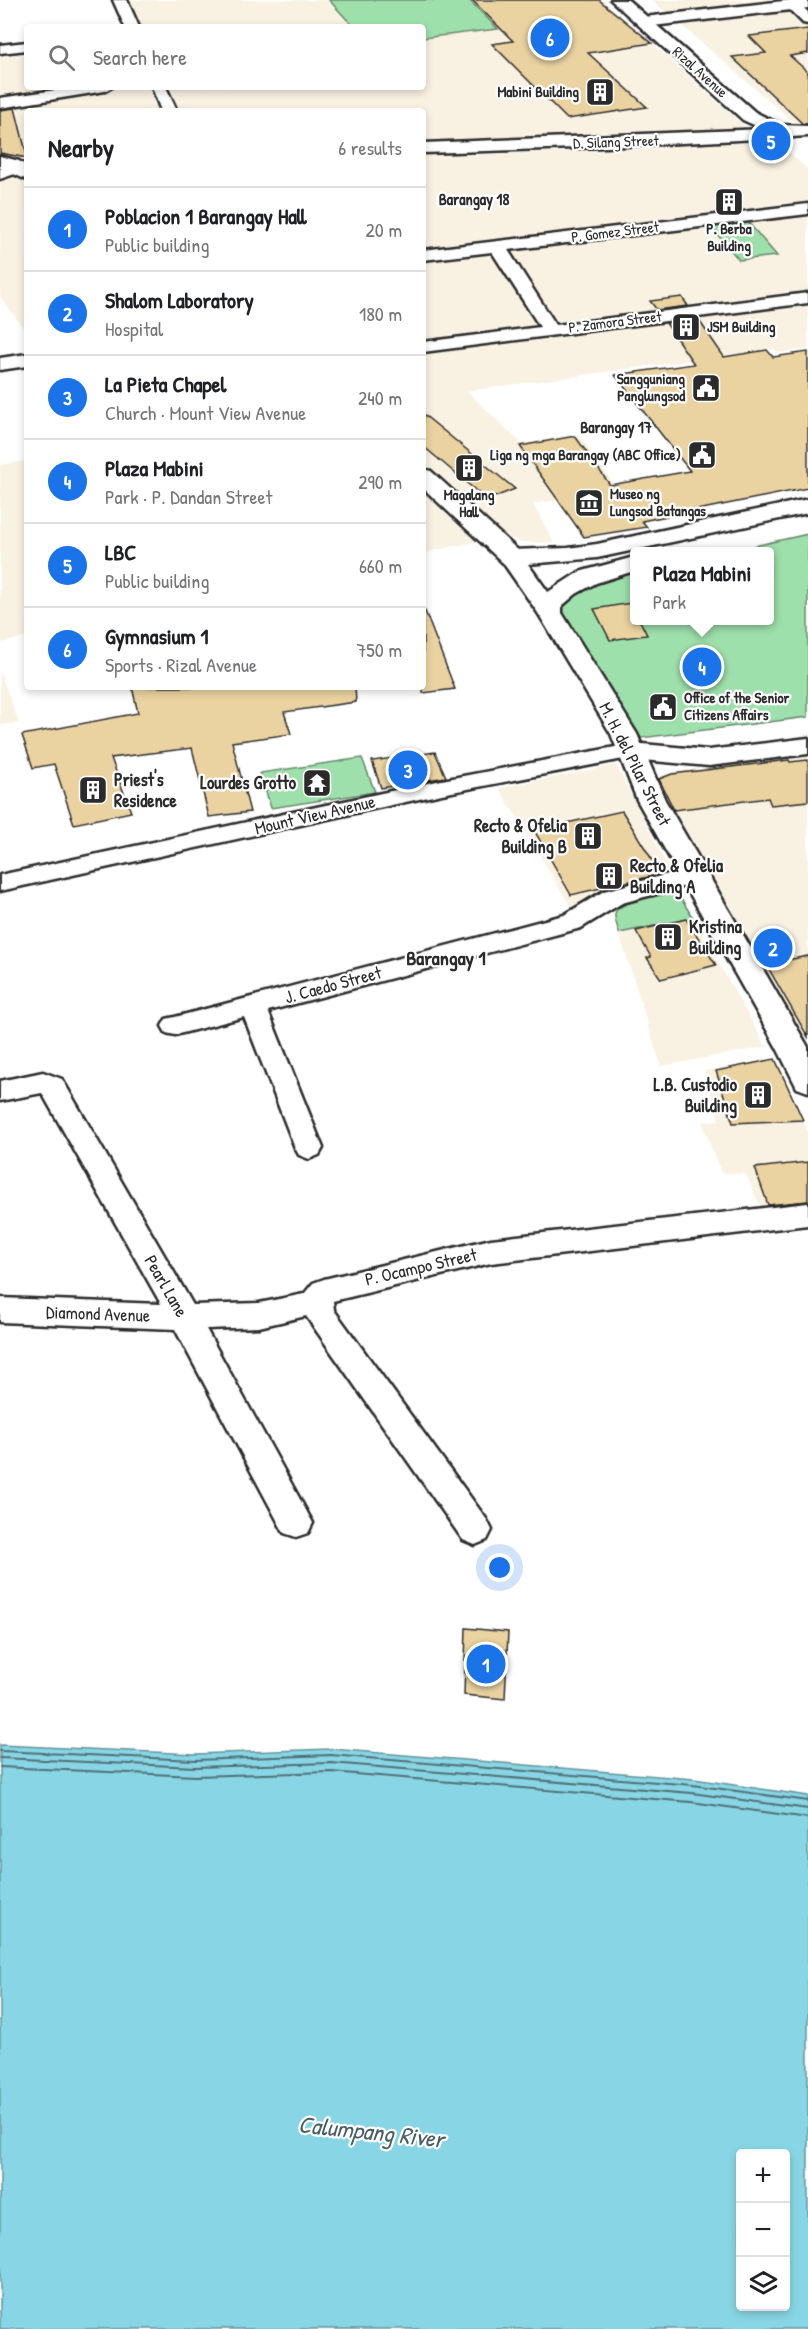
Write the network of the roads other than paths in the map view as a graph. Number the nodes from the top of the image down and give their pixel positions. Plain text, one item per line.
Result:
1 (120, 0) edge
2 (618, 0) edge
3 (636, 0) edge
4 (800, 4) edge
5 (808, 20) edge
6 (652, 21) junction
7 (131, 24) edge
8 (24, 46) edge
9 (0, 48) edge
10 (85, 90) edge
11 (160, 90) edge
12 (0, 103) edge
13 (169, 108) edge
14 (788, 133) junction
15 (806, 139) edge
16 (426, 148) edge
17 (0, 162) edge
18 (18, 170) edge
19 (808, 209) edge
20 (496, 245) junction
21 (426, 255) edge
22 (808, 298) edge
23 (551, 330) junction
24 (426, 347) edge
25 (24, 360) edge
26 (0, 364) edge
27 (426, 479) edge
28 (808, 506) edge
29 (808, 526) edge
30 (715, 547) edge
31 (568, 555) junction
32 (511, 557) junction
33 (630, 565) edge
34 (584, 579) junction
35 (550, 613) junction
36 (808, 746) edge
37 (631, 751) junction
38 (695, 875) junction
39 (0, 883) edge
40 (253, 1006) junction
41 (175, 1026) dead end
42 (808, 1080) edge
43 (6, 1089) edge
44 (309, 1148) dead end
45 (808, 1214) edge
46 (302, 1305) dead end
47 (0, 1310) edge
48 (184, 1317) junction
49 (296, 1523) dead end
50 (475, 1530) dead end

1 - 7 street
2 - 6 main road, Rizal Avenue
3 - 6 main road, Rizal Avenue
4 - 5 street
4 - 6 main road
6 - 14 main road, Rizal Avenue
8 - 9 street
10 - 12 street
11 - 13 street
14 - 15 main road, Rizal Avenue
14 - 16 main road, D. Silang Street
17 - 18 main road
19 - 20 street, P. Gomez Street
20 - 21 street, P. Gomez Street
20 - 23 street
22 - 23 street, P. Zamora Street
23 - 24 street, P. Zamora Street
25 - 26 street
27 - 32 main road, M. H. del Pilar Street
28 - 31 main road
29 - 30 main road
31 - 32 main road
31 - 34 main road
32 - 35 main road, M. H. del Pilar Street
33 - 34 main road
34 - 35 main road
35 - 37 main road, M. H. del Pilar Street
36 - 37 main road
37 - 38 main road, M. H. del Pilar Street
37 - 39 street, Mount View Avenue
38 - 40 street, J. Caedo Street
38 - 42 main road, M. H. del Pilar Street
40 - 41 street, J. Caedo Street
40 - 44 street
43 - 48 street, Pearl Lane
45 - 50 street, P. Ocampo Street
46 - 48 street, Diamond Avenue
47 - 48 street, Diamond Avenue
48 - 49 street, Pearl Lane

